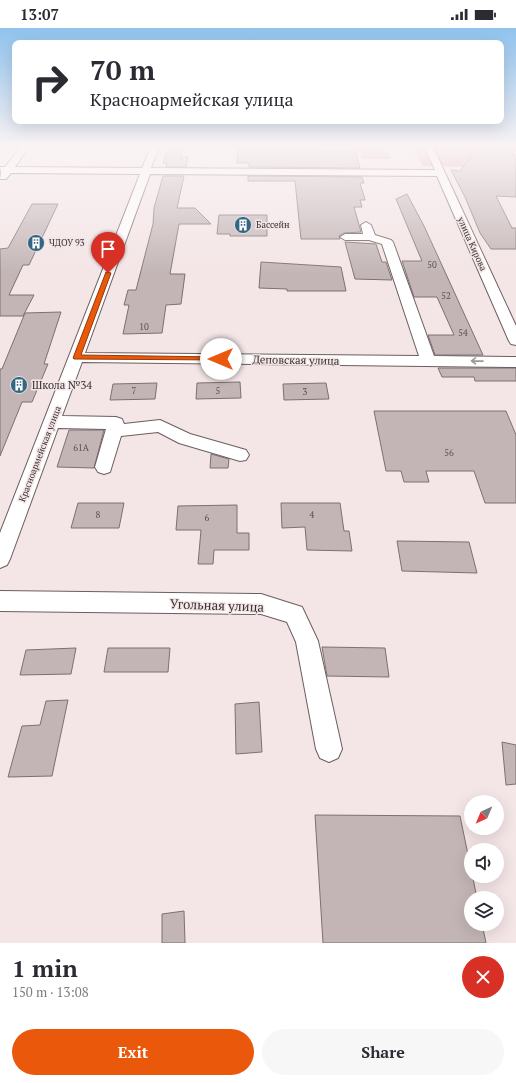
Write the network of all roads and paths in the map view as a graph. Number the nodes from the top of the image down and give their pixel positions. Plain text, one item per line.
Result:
1 (139, 190) edge
2 (447, 190) edge
3 (366, 225) dead end
4 (345, 237) dead end
5 (370, 237) junction
6 (516, 308) edge
7 (501, 311) junction
8 (516, 341) edge
9 (76, 358) junction
10 (428, 361) junction
11 (516, 362) edge
12 (52, 422) junction
13 (114, 431) junction
14 (240, 455) dead end
15 (104, 467) dead end
16 (0, 559) edge
17 (0, 601) edge
18 (329, 749) dead end

1 - 9 street, Красноармейская улица
2 - 7 street, улица Кирова
3 - 5 street
4 - 5 street
5 - 10 street
6 - 7 street
7 - 8 street, улица Кирова
9 - 10 street, Деповская улица
9 - 12 street, Красноармейская улица
11 -> 10 street, Деповская улица
12 - 13 street
12 - 16 street, Красноармейская улица
13 - 14 street
13 - 15 street
17 - 18 street, Угольная улица

